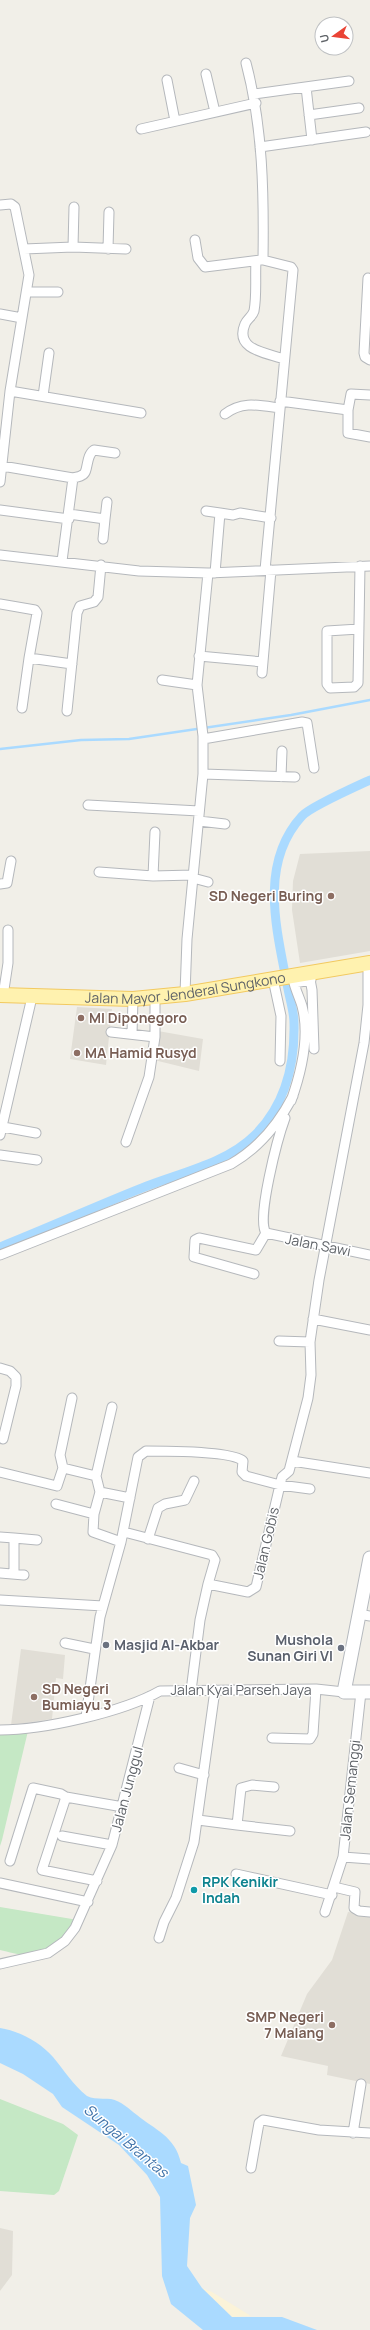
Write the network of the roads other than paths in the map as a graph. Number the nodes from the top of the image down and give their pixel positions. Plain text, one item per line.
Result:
1 (246, 63) dead end
2 (206, 74) dead end
3 (167, 80) dead end
4 (349, 81) dead end
5 (306, 87) junction
6 (254, 94) junction
7 (256, 104) junction
8 (359, 108) dead end
9 (215, 112) junction
10 (309, 115) junction
11 (175, 121) junction
12 (141, 129) dead end
13 (366, 132) dead end
14 (312, 140) junction
15 (260, 147) junction
16 (0, 205) edge
17 (74, 207) dead end
18 (109, 212) dead end
19 (195, 240) dead end
20 (73, 247) junction
21 (108, 248) junction
22 (24, 249) junction
23 (126, 249) dead end
24 (259, 260) junction
25 (368, 278) dead end
26 (27, 292) junction
27 (58, 292) dead end
28 (0, 314) edge
29 (22, 318) junction
30 (49, 353) dead end
31 (284, 359) junction
32 (370, 360) edge
33 (10, 391) junction
34 (43, 396) junction
35 (370, 396) edge
36 (280, 404) junction
37 (348, 410) junction
38 (4, 411) edge
39 (141, 413) dead end
40 (225, 414) dead end
41 (370, 437) edge
42 (115, 453) dead end
43 (2, 466) junction
44 (73, 478) junction
45 (0, 482) edge
46 (107, 502) dead end
47 (0, 510) edge
48 (206, 511) dead end
49 (220, 513) junction
50 (69, 516) junction
51 (271, 518) junction
52 (105, 520) junction
53 (103, 539) dead end
54 (0, 555) edge
55 (62, 561) junction
56 (101, 565) junction
57 (360, 566) junction
58 (370, 566) edge
59 (268, 570) junction
60 (211, 573) junction
61 (0, 604) edge
62 (359, 629) junction
63 (199, 656) junction
64 (29, 658) junction
65 (263, 662) junction
66 (72, 664) junction
67 (262, 673) dead end
68 (162, 680) dead end
69 (197, 685) junction
70 (22, 708) dead end
71 (67, 711) dead end
72 (203, 738) junction
73 (282, 751) dead end
74 (314, 768) dead end
75 (203, 774) junction
76 (281, 777) junction
77 (295, 777) dead end
78 (88, 805) dead end
79 (199, 810) junction
80 (199, 821) junction
81 (225, 824) dead end
82 (155, 832) dead end
83 (11, 861) dead end
84 (99, 872) dead end
85 (153, 876) junction
86 (193, 877) junction
87 (208, 882) dead end
88 (0, 884) edge
89 (8, 930) dead end
90 (369, 968) edge
91 (275, 979) junction
92 (311, 981) junction
93 (295, 985) junction
94 (185, 994) junction
95 (2, 996) edge
96 (32, 997) junction
97 (155, 997) junction
98 (133, 999) junction
99 (111, 1032) dead end
100 (132, 1034) junction
101 (155, 1037) junction
102 (314, 1049) dead end
103 (280, 1061) dead end
104 (293, 1096) junction
105 (1, 1131) edge
106 (36, 1133) dead end
107 (126, 1142) dead end
108 (0, 1155) edge
109 (36, 1160) dead end
110 (266, 1233) junction
111 (326, 1247) junction
112 (0, 1255) edge
113 (370, 1255) edge
114 (254, 1274) dead end
115 (313, 1319) junction
116 (370, 1330) edge
117 (279, 1341) dead end
118 (310, 1342) junction
119 (0, 1368) edge
120 (72, 1398) dead end
121 (112, 1407) dead end
122 (3, 1439) dead end
123 (292, 1461) junction
124 (63, 1468) junction
125 (0, 1472) edge
126 (370, 1473) edge
127 (96, 1476) junction
128 (194, 1481) dead end
129 (280, 1485) junction
130 (310, 1489) dead end
131 (100, 1492) junction
132 (130, 1498) junction
133 (56, 1504) dead end
134 (94, 1514) junction
135 (124, 1532) junction
136 (0, 1537) edge
137 (14, 1538) junction
138 (148, 1539) junction
139 (36, 1540) dead end
140 (121, 1542) junction
141 (370, 1558) edge
142 (0, 1573) edge
143 (14, 1574) junction
144 (24, 1575) dead end
145 (208, 1584) junction
146 (0, 1600) edge
147 (103, 1606) junction
148 (365, 1615) edge
149 (65, 1643) dead end
150 (94, 1649) junction
151 (316, 1689) junction
152 (215, 1690) junction
153 (191, 1691) junction
154 (344, 1692) junction
155 (365, 1692) edge
156 (150, 1696) junction
157 (86, 1717) junction
158 (0, 1730) edge
159 (272, 1738) dead end
160 (180, 1768) dead end
161 (204, 1774) junction
162 (274, 1787) dead end
163 (66, 1797) junction
164 (123, 1807) junction
165 (198, 1820) junction
166 (237, 1825) junction
167 (290, 1830) dead end
168 (62, 1836) dead end
169 (112, 1845) junction
170 (343, 1857) junction
171 (370, 1859) edge
172 (10, 1861) dead end
173 (236, 1874) dead end
174 (98, 1881) junction
175 (0, 1883) edge
176 (333, 1891) junction
177 (88, 1902) junction
178 (325, 1912) dead end
179 (370, 1912) edge
180 (159, 1938) dead end
181 (0, 1964) edge
182 (361, 2084) dead end
183 (353, 2133) junction
184 (370, 2134) edge
185 (251, 2168) dead end

1 - 6 street
2 - 9 street
3 - 11 street
4 - 5 street
5 - 6 street
5 - 10 street
6 - 7 street
7 - 9 street
7 - 15 street
8 - 10 street
9 - 11 street
10 - 14 street
11 - 12 street
13 - 14 street
14 - 15 street
15 - 24 street
16 - 22 street
17 - 20 street
18 - 21 street
19 - 24 street
20 - 21 street
20 - 22 street
21 - 23 street
22 - 26 street
24 - 31 street
24 - 31 street
25 - 32 street
26 - 27 street
26 - 29 street
28 - 29 street
29 - 33 street
30 - 34 street
31 - 36 street
33 - 34 street
33 - 38 street
34 - 39 street
35 - 37 street
36 - 37 street
36 - 40 street
36 - 51 street
37 - 41 street
38 - 43 street
42 - 44 street
43 - 44 street
43 - 45 street
44 - 50 street
46 - 52 street
47 - 50 street
48 - 49 street
49 - 51 street
49 - 60 street
50 - 52 street
50 - 55 street
51 - 59 street
52 - 53 street
54 - 55 street
55 - 56 street
56 - 60 street
56 - 66 street
57 - 58 street
57 - 59 street
57 - 62 street
59 - 60 street
59 - 65 street
60 - 63 street
61 - 64 street
62 - 62 street
63 - 65 street
63 - 69 street
64 - 66 street
64 - 70 street
65 - 67 street
66 - 71 street
68 - 69 street
69 - 72 street
72 - 74 street
72 - 75 street
73 - 76 street
75 - 76 street
75 - 79 street
76 - 77 street
78 - 79 street
79 - 80 street
80 - 81 street
80 - 86 street
82 - 85 street
83 - 88 street
84 - 85 street
85 - 86 street
86 - 87 street
86 - 94 street
89 - 95 street
90 - 92 main road, Jalan Mayor Jenderal Sungkono
90 - 111 street, Jalan Gobis
91 - 93 main road, Jalan Mayor Jenderal Sungkono
91 - 94 main road, Jalan Mayor Jenderal Sungkono
91 - 103 street
92 - 93 main road, Jalan Mayor Jenderal Sungkono
92 - 102 street
93 - 104 street
94 - 97 main road, Jalan Mayor Jenderal Sungkono
95 - 96 main road, Jalan Mayor Jenderal Sungkono
96 - 98 main road, Jalan Mayor Jenderal Sungkono
96 - 105 street
97 - 98 main road, Jalan Mayor Jenderal Sungkono
97 - 101 street
98 - 100 street
99 - 100 street
100 - 101 street
101 - 107 street
104 - 110 street
104 - 112 street
105 - 106 street
108 - 109 street
110 - 111 street, Jalan Sawi
110 - 114 street
111 - 113 street, Jalan Sawi
111 - 115 street, Jalan Gobis
115 - 116 street
115 - 118 street, Jalan Gobis
117 - 118 street
118 - 123 street, Jalan Gobis
119 - 122 street
120 - 124 street
121 - 127 street
123 - 126 street
123 - 129 street, Jalan Gobis
124 - 125 street
124 - 127 street
127 - 131 street
128 - 138 street
129 - 130 street
129 - 132 street
129 - 145 street, Jalan Gobis
131 - 132 street
131 - 134 street
132 - 135 street
133 - 134 street
134 - 140 street
135 - 138 street
135 - 140 street
136 - 137 street
137 - 139 street
137 - 143 street
138 - 145 street
140 - 147 street
141 - 148 main road
142 - 143 street
143 - 144 street
145 - 153 street
146 - 147 street
147 - 150 street
148 - 154 main road
149 - 150 street
150 - 157 street
151 - 152 street, Jalan Kyai Parseh Jaya
151 - 154 street, Jalan Kyai Parseh Jaya
151 - 159 street
152 - 153 street, Jalan Kyai Parseh Jaya
152 - 161 street
153 - 156 street, Jalan Kyai Parseh Jaya
154 - 155 main road, Jalan Kyai Parseh Jaya
155 - 170 street, Jalan Semanggi
156 - 157 street, Jalan Kyai Parseh Jaya
156 - 164 street, Jalan Junggul
157 - 158 street, Jalan Kyai Parseh Jaya
160 - 161 street
161 - 165 street
162 - 166 street
163 - 164 street
163 - 172 street
163 - 174 street
164 - 169 street, Jalan Junggul
165 - 166 street
165 - 180 street
166 - 167 street
168 - 169 street
169 - 174 street, Jalan Junggul
170 - 171 street
170 - 176 street, Jalan Semanggi
173 - 176 street
174 - 177 street, Jalan Junggul
175 - 177 street
176 - 178 street, Jalan Semanggi
176 - 179 street
177 - 181 street, Jalan Junggul
182 - 183 street
183 - 184 street
183 - 185 street

